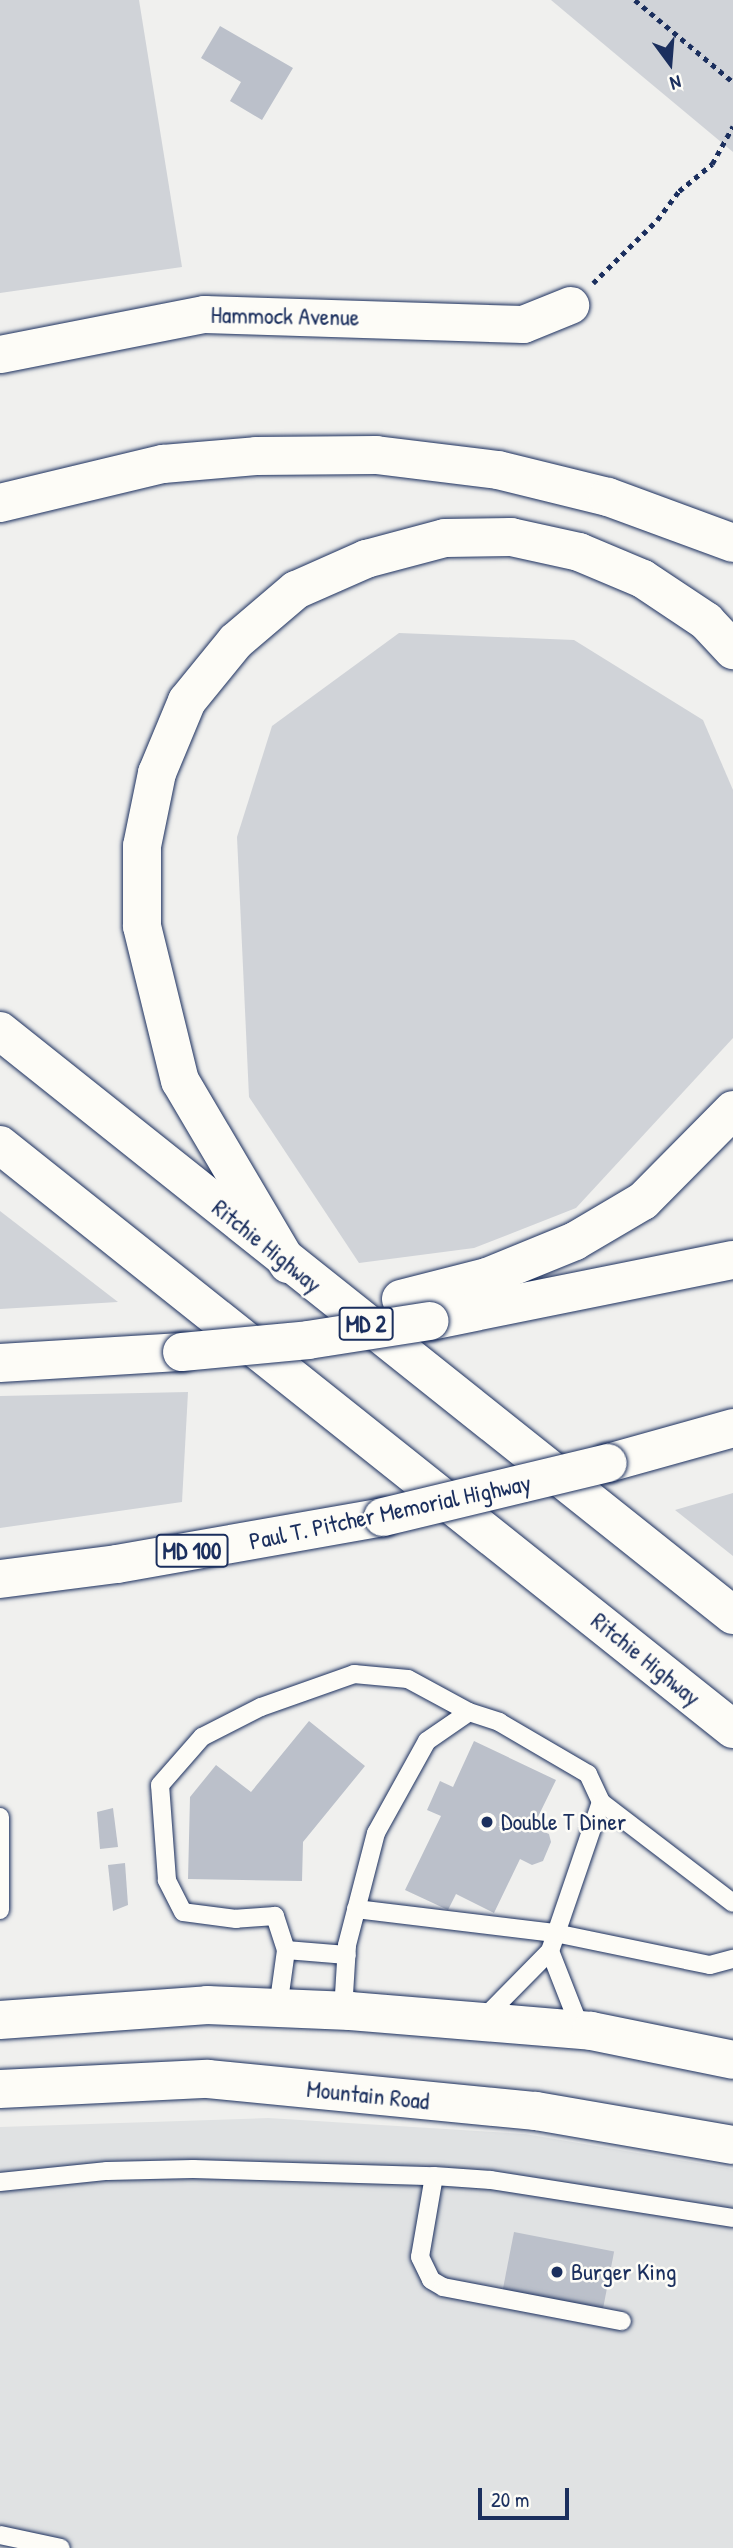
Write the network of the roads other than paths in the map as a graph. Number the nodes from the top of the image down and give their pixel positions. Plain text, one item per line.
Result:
1 (570, 305) road end
2 (0, 354) edge
3 (0, 503) edge
4 (733, 543) edge
5 (733, 650) edge
6 (0, 1031) edge
7 (733, 1110) edge
8 (0, 1145) edge
9 (733, 1260) edge
10 (288, 1264) junction
11 (416, 1310) junction
12 (0, 1363) edge
13 (733, 1428) edge
14 (383, 1517) junction
15 (0, 1556) edge
16 (0, 1579) edge
17 (733, 1615) edge
18 (469, 1712) junction
19 (733, 1729) edge
20 (601, 1802) junction
21 (0, 1817) edge
22 (733, 1903) edge
23 (356, 1909) junction
24 (0, 1910) edge
25 (555, 1933) junction
26 (286, 1950) junction
27 (550, 1951) junction
28 (347, 1955) junction
29 (733, 1959) edge
30 (278, 2008) junction
31 (343, 2011) junction
32 (0, 2020) edge
33 (480, 2022) junction
34 (581, 2030) junction
35 (733, 2060) edge
36 (0, 2089) edge
37 (733, 2145) edge
38 (434, 2176) junction
39 (0, 2182) edge
40 (733, 2218) edge
41 (622, 2321) dead end
42 (0, 2535) edge
43 (61, 2548) edge

1 - 2 street, Hammock Avenue
3 - 4 main road
5 - 10 main road
6 - 10 main road, Ritchie Highway / MD 2
7 - 11 main road
8 - 19 main road, Ritchie Highway
9 - 11 main road
10 - 17 main road, Ritchie Highway / MD 2
11 - 12 main road, bridge
13 - 14 main road, Paul T. Pitcher Memorial Highway / MD 100, bridge
14 - 15 main road
14 - 16 main road, Paul T. Pitcher Memorial Highway / MD 100
18 - 20 lane
18 - 23 lane
18 - 26 lane
20 - 22 lane
20 - 25 lane
21 - 24 lane
23 - 25 lane
23 - 28 lane
25 - 27 lane
25 - 29 lane
26 - 28 lane
26 - 30 lane
27 - 33 lane
27 - 34 lane
28 - 31 lane
30 - 31 main road
30 - 32 main road
31 - 33 main road
33 - 34 main road
34 - 35 main road
36 - 37 main road, Mountain Road
38 - 39 lane
38 - 40 lane
38 - 41 lane
42 - 43 lane

